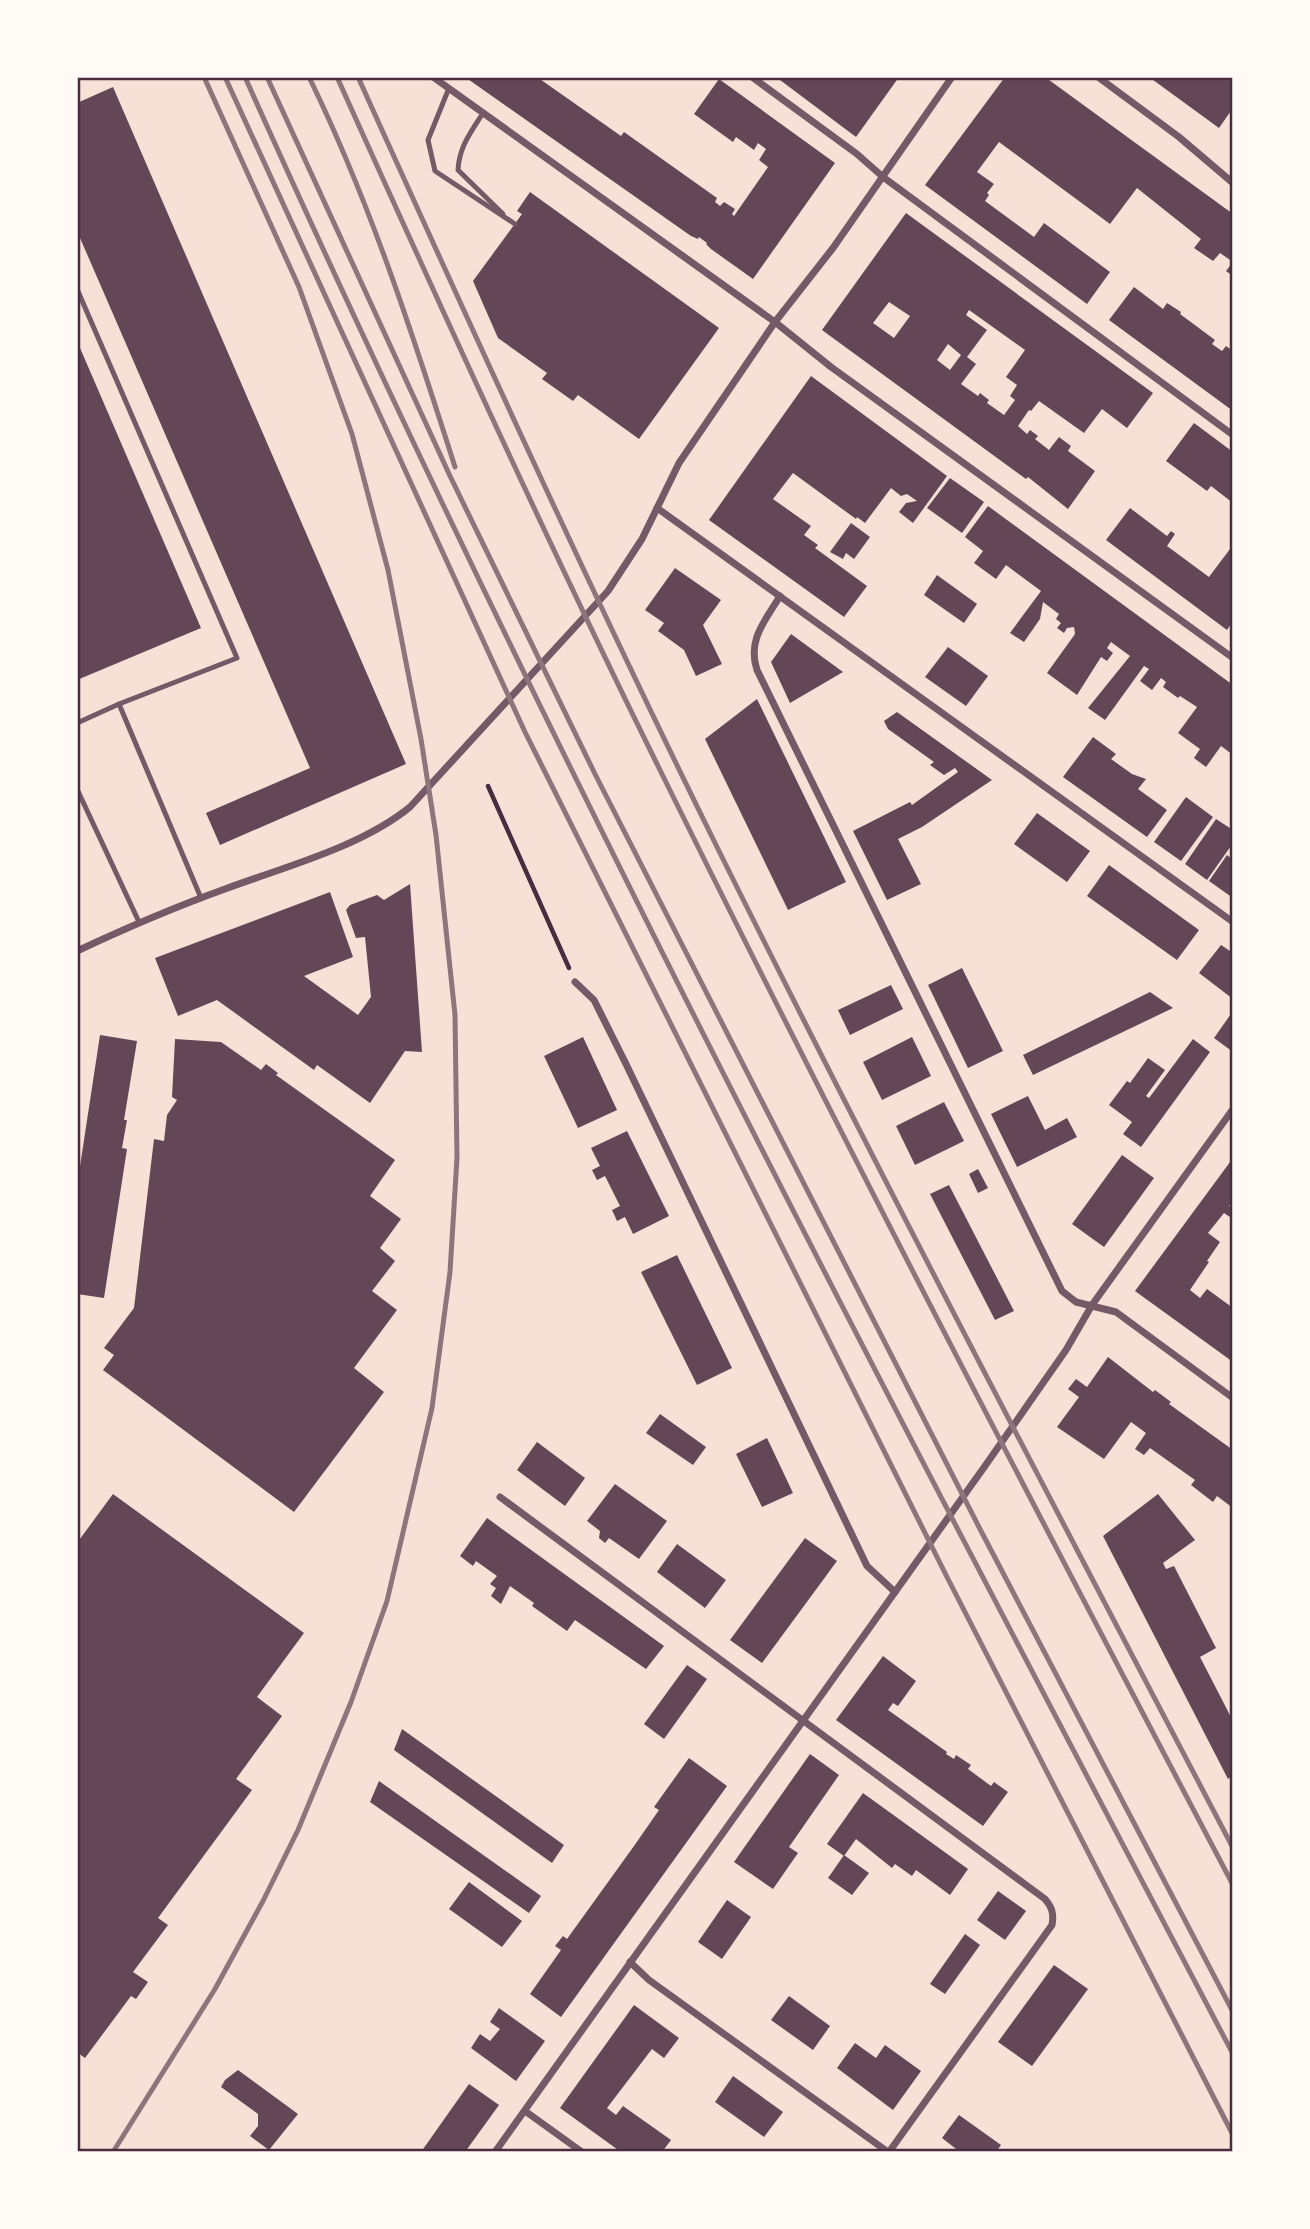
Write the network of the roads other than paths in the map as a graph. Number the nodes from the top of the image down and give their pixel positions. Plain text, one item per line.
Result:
1 (433, 77) edge
2 (752, 77) edge
3 (952, 77) edge
4 (1098, 77) edge
5 (449, 88) junction
6 (483, 113) junction
7 (883, 177) junction
8 (1233, 183) edge
9 (77, 289) edge
10 (775, 322) junction
11 (1233, 435) edge
12 (657, 508) junction
13 (780, 596) junction
14 (1233, 657) edge
15 (119, 704) junction
16 (77, 723) edge
17 (77, 789) edge
18 (201, 898) junction
19 (139, 922) junction
20 (1233, 922) edge
21 (77, 951) edge
22 (575, 982) road end
23 (1233, 1109) edge
24 (1092, 1305) junction
25 (1233, 1398) edge
26 (500, 1497) dead end
27 (895, 1592) junction
28 (804, 1721) junction
29 (630, 1962) junction
30 (525, 2111) junction
31 (495, 2152) edge
32 (582, 2152) edge
33 (888, 2152) edge

1 - 5 street
2 - 7 street
3 - 7 street
4 - 8 street
5 - 6 street
5 - 6 lane
6 - 10 street
7 - 10 street
7 - 11 street
9 - 15 lane
10 - 12 street
10 - 14 street
12 - 13 street
12 - 18 street
13 - 20 street
13 - 24 street
15 - 16 lane
15 - 18 lane
17 - 19 lane
18 - 19 street
19 - 21 street
22 - 27 street
23 - 24 street
24 - 25 street
24 - 27 street
26 - 28 street
27 - 28 street
28 - 29 street
28 - 33 street
29 - 30 street
29 - 33 street
30 - 31 street
30 - 32 street

